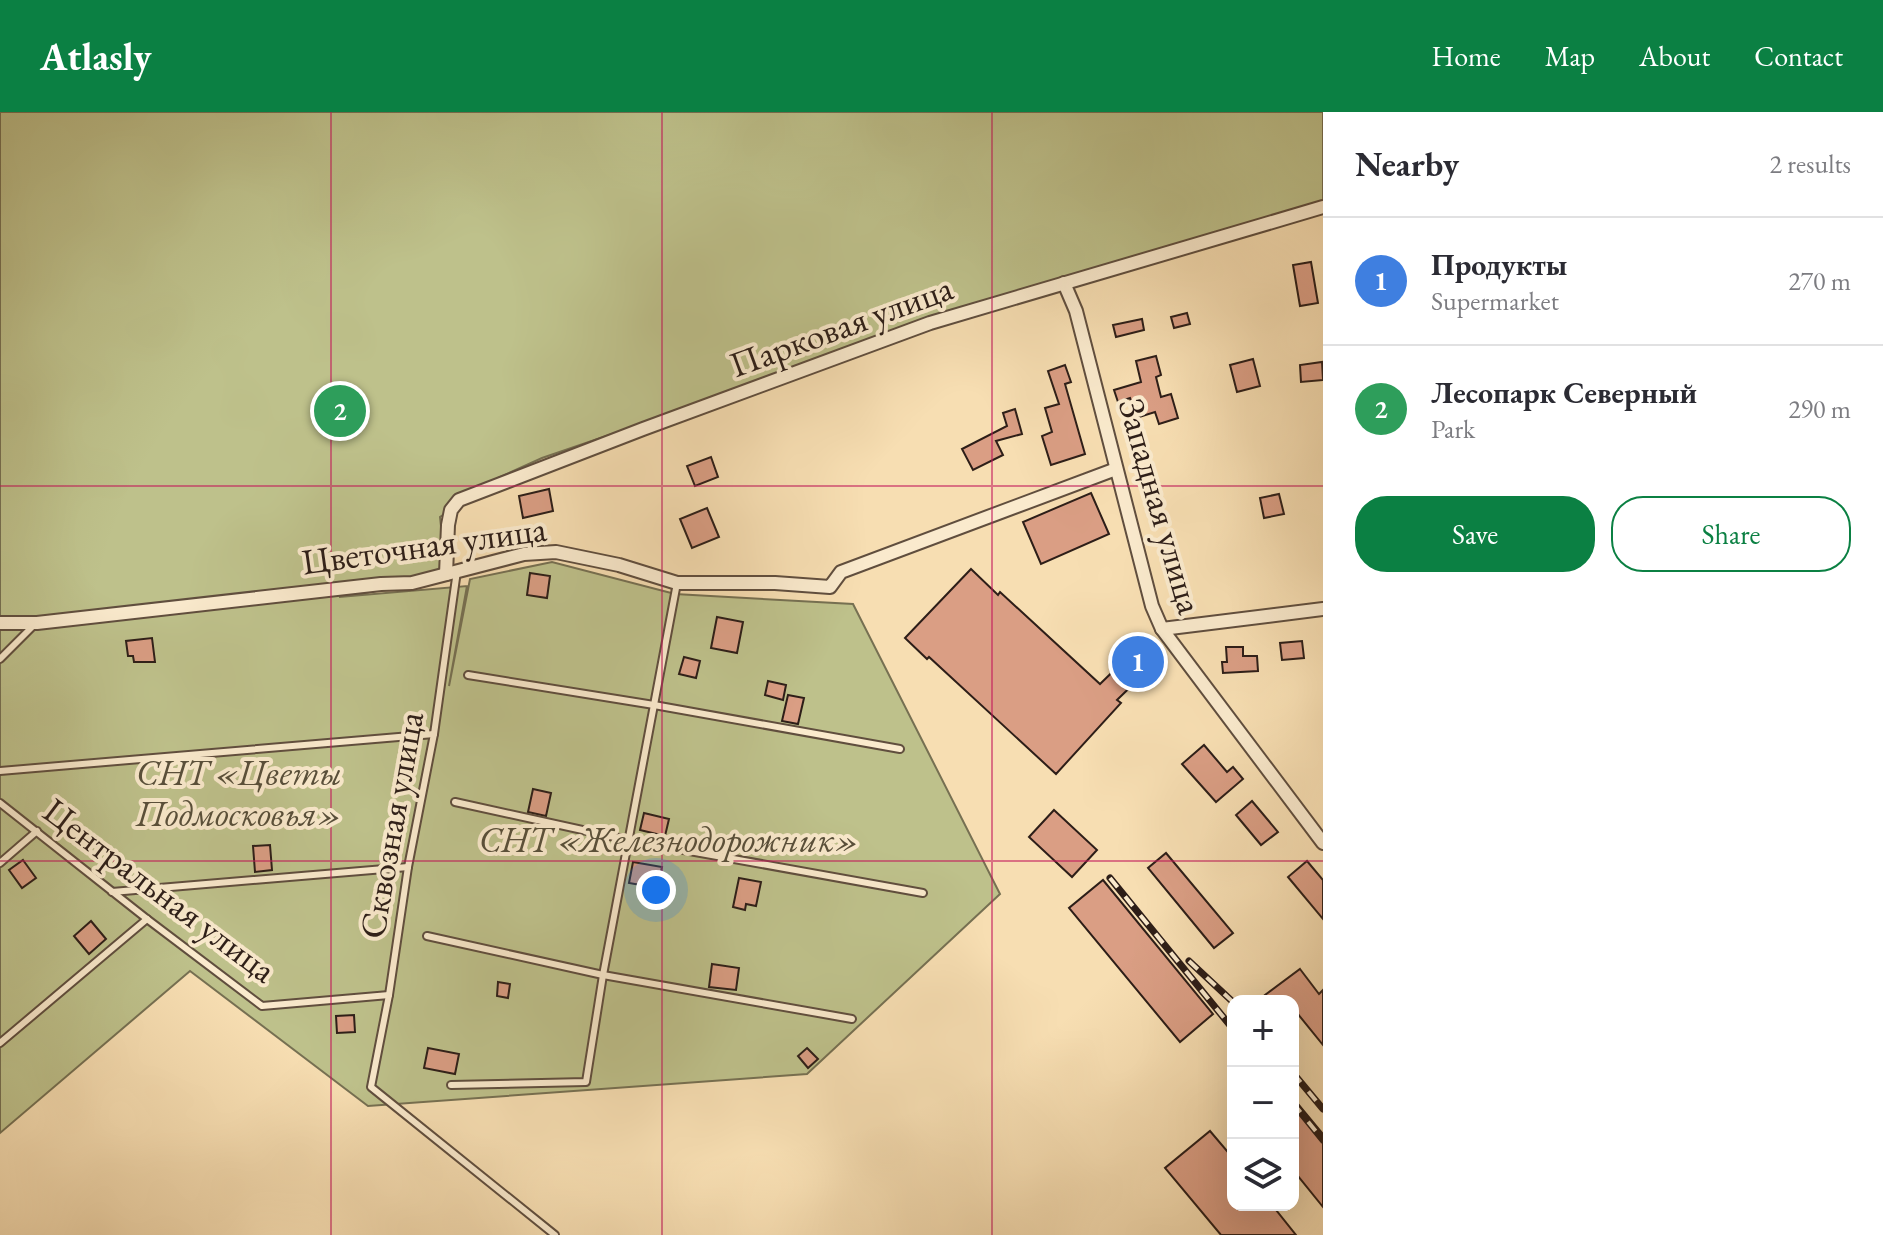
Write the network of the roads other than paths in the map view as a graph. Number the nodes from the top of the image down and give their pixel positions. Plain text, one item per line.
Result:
1 (1323, 207) edge
2 (1064, 283) junction
3 (1116, 469) junction
4 (452, 573) junction
5 (677, 583) junction
6 (1323, 609) edge
7 (0, 623) edge
8 (37, 623) junction
9 (1162, 629) junction
10 (0, 659) edge
11 (468, 675) dead end
12 (654, 705) junction
13 (434, 734) junction
14 (900, 749) dead end
15 (0, 771) edge
16 (455, 802) dead end
17 (0, 803) edge
18 (37, 831) junction
19 (628, 840) junction
20 (1323, 843) edge
21 (0, 863) edge
22 (408, 867) junction
23 (112, 892) junction
24 (923, 893) dead end
25 (147, 919) junction
26 (427, 936) dead end
27 (603, 975) junction
28 (389, 995) junction
29 (852, 1019) dead end
30 (0, 1043) edge
31 (451, 1085) dead end
32 (555, 1235) edge

1 - 2 street, Парковая улица
2 - 3 street, Западная улица
2 - 4 street, Парковая улица
3 - 5 street, Цветочная улица
3 - 9 street, Западная улица
4 - 5 street, Цветочная улица
4 - 8 street, Цветочная улица
4 - 13 lane, Сквозная улица
5 - 12 lane
6 - 9 street
7 - 8 street, Цветочная улица
8 - 10 lane
9 - 20 street, Западная улица
11 - 12 lane
12 - 14 lane
12 - 19 lane
13 - 15 lane
13 - 22 lane, Сквозная улица
16 - 19 lane
17 - 18 lane, Центральная улица
18 - 21 lane
18 - 23 lane, Центральная улица
19 - 24 lane
19 - 27 lane
22 - 23 lane
22 - 28 lane, Сквозная улица
23 - 25 lane, Центральная улица
25 - 28 lane, Центральная улица
25 - 30 lane
26 - 27 lane
27 - 29 lane
27 - 31 lane
28 - 32 lane, Сквозная улица

